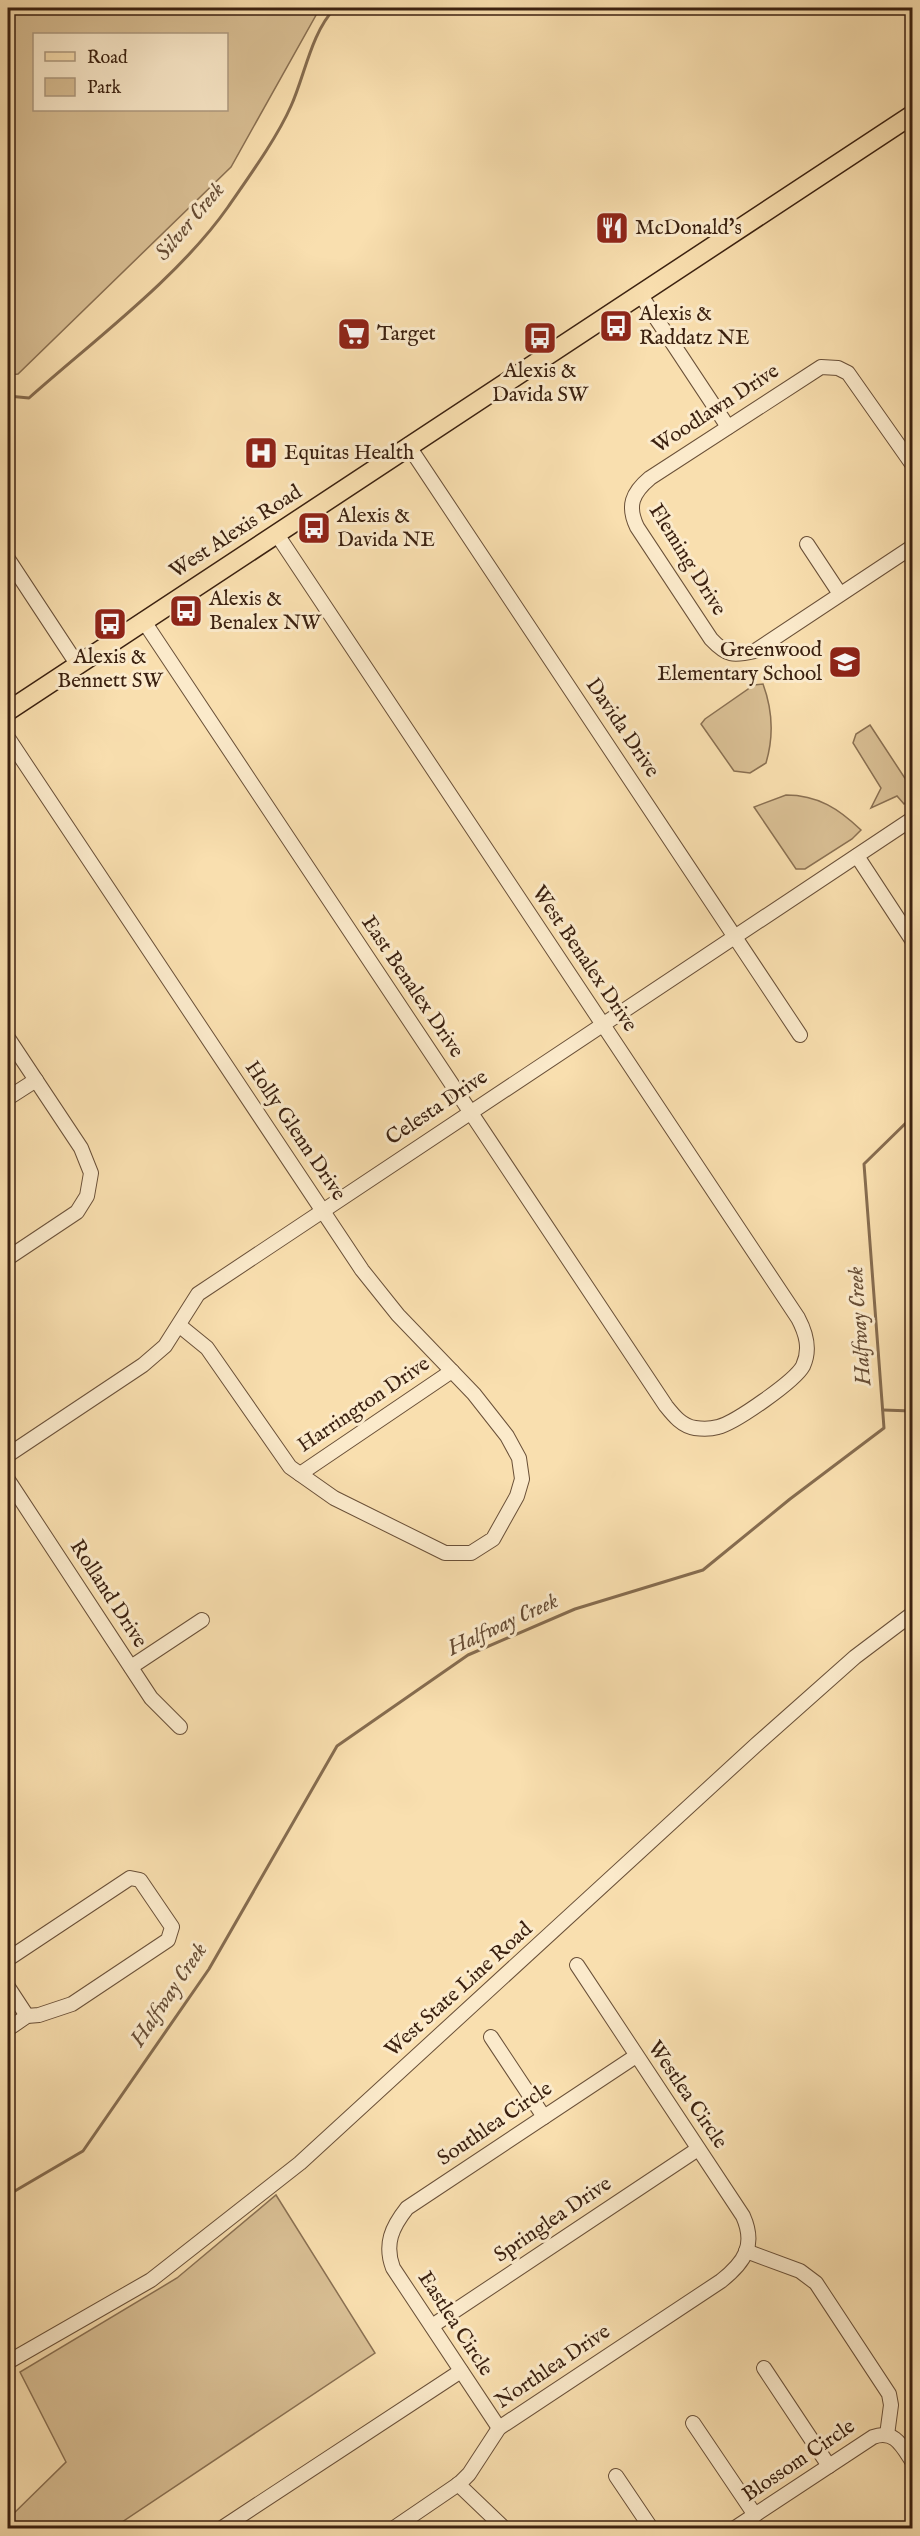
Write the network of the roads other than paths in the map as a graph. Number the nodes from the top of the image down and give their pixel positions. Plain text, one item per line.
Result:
1 (912, 115) edge
2 (640, 294) junction
3 (728, 427) junction
4 (408, 445) junction
5 (912, 464) edge
6 (630, 507) joint
7 (276, 533) junction
8 (807, 544) dead end
9 (912, 547) edge
10 (8, 559) edge
11 (840, 594) junction
12 (143, 620) junction
13 (77, 664) junction
14 (8, 711) edge
15 (8, 738) edge
16 (912, 819) edge
17 (857, 856) junction
18 (735, 935) junction
19 (912, 940) edge
20 (602, 1024) junction
21 (800, 1035) dead end
22 (8, 1038) edge
23 (36, 1080) junction
24 (8, 1098) edge
25 (470, 1112) junction
26 (322, 1210) junction
27 (8, 1258) edge
28 (180, 1326) junction
29 (452, 1371) junction
30 (759, 1402) joint
31 (8, 1455) edge
32 (300, 1474) junction
33 (8, 1480) edge
34 (912, 1614) edge
35 (202, 1620) dead end
36 (131, 1667) junction
37 (180, 1727) dead end
38 (8, 1959) edge
39 (577, 1965) dead end
40 (8, 1987) edge
41 (27, 2016) junction
42 (8, 2029) edge
43 (491, 2037) dead end
44 (636, 2056) junction
45 (544, 2117) junction
46 (698, 2149) junction
47 (390, 2239) joint
48 (746, 2251) junction
49 (432, 2326) junction
50 (8, 2362) edge
51 (764, 2368) dead end
52 (461, 2371) junction
53 (693, 2423) dead end
54 (499, 2428) junction
55 (887, 2435) junction
56 (912, 2461) edge
57 (829, 2466) junction
58 (616, 2476) dead end
59 (458, 2484) junction
60 (755, 2515) junction
61 (222, 2529) edge
62 (394, 2529) edge
63 (504, 2529) edge
64 (651, 2529) edge
65 (735, 2529) edge

1 - 2 main road, West Alexis Road
2 - 3 street
2 - 4 main road, West Alexis Road
3 - 5 street, Woodlawn Drive
3 - 6 street, Woodlawn Drive
4 - 7 main road, West Alexis Road
4 - 18 street, Davida Drive
6 - 11 street, Fleming Drive
7 - 12 main road, West Alexis Road
7 - 20 street, West Benalex Drive
8 - 11 street
9 - 11 street
10 - 13 street
12 - 13 main road, West Alexis Road
12 - 25 street, East Benalex Drive
13 - 14 main road, West Alexis Road
15 - 26 street, Holly Glenn Drive
16 - 17 street, Celesta Drive
17 - 18 street, Celesta Drive
17 - 19 street
18 - 20 street, Celesta Drive
18 - 21 street, Davida Drive
20 - 25 street, Celesta Drive
20 - 30 street, West Benalex Drive
22 - 23 street
23 - 24 street
23 - 27 street
25 - 26 street, Celesta Drive
25 - 30 street, East Benalex Drive
26 - 28 street, Celesta Drive
26 - 29 street, Holly Glenn Drive
28 - 31 street, Celesta Drive
28 - 32 street
29 - 32 street, Harrington Drive
29 - 32 street, Holly Glenn Drive
33 - 36 street, Rolland Drive
34 - 50 street, West State Line Road
35 - 36 street
36 - 37 street, Rolland Drive
38 - 41 street
39 - 44 street, Westlea Circle
40 - 41 street
41 - 42 street
43 - 45 street
44 - 45 street, Southlea Circle
44 - 46 street, Westlea Circle
45 - 47 street, Southlea Circle
46 - 48 street, Westlea Circle
46 - 49 street, Springlea Drive
47 - 49 street, Eastlea Circle
48 - 54 street, Northlea Drive
48 - 55 street
49 - 52 street, Eastlea Circle
51 - 57 street
52 - 54 street, Eastlea Circle
52 - 61 street
53 - 60 street
54 - 59 street, Northlea Drive
55 - 56 street, Blossom Circle
55 - 57 street, Blossom Circle
57 - 60 street, Blossom Circle
58 - 64 street
59 - 62 street, Northlea Drive
59 - 63 street
60 - 65 street, Blossom Circle

